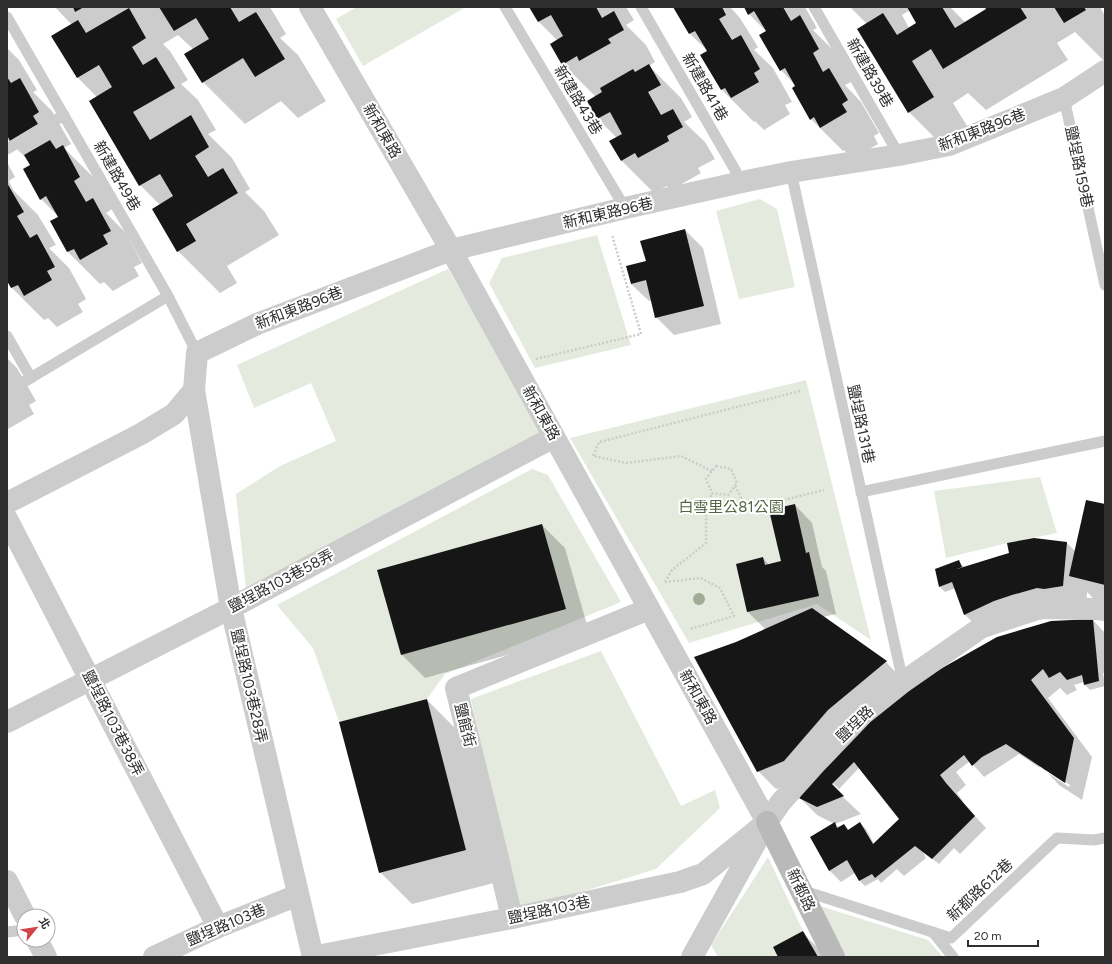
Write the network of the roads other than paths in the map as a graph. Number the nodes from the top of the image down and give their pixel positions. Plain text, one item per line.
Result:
1 (310, 7) edge
2 (505, 7) edge
3 (641, 7) edge
4 (814, 7) edge
5 (7, 17) edge
6 (1105, 71) edge
7 (1064, 98) junction
8 (64, 115) junction
9 (7, 149) edge
10 (899, 155) junction
11 (791, 172) junction
12 (742, 182) junction
13 (615, 211) junction
14 (451, 250) junction
15 (1105, 285) edge
16 (168, 296) junction
17 (7, 336) edge
18 (197, 353) junction
19 (31, 378) junction
20 (194, 390) junction
21 (7, 392) edge
22 (554, 437) junction
23 (1105, 441) edge
24 (861, 492) junction
25 (7, 502) edge
26 (7, 519) edge
27 (231, 608) junction
28 (649, 609) junction
29 (1105, 610) edge
30 (90, 679) junction
31 (903, 682) junction
32 (7, 722) edge
33 (767, 822) junction
34 (1105, 838) edge
35 (7, 881) edge
36 (800, 889) junction
37 (298, 895) junction
38 (21, 908) edge
39 (512, 918) junction
40 (218, 927) junction
41 (933, 932) junction
42 (41, 948) edge
43 (46, 957) edge
44 (154, 957) edge
45 (313, 957) edge
46 (692, 957) edge
47 (834, 957) edge
48 (953, 957) edge

1 - 14 street, 新和東路
2 - 13 lane, 新建路43巷
3 - 12 lane, 新建路41巷
4 - 10 lane, 新建路39巷
5 - 8 lane, 新建路49巷
6 - 7 street
7 - 10 street, 新和東路96巷
7 - 15 lane, 鹽埕路159巷
8 - 9 lane
8 - 16 lane, 新建路49巷
10 - 11 street, 新和東路96巷
11 - 12 street, 新和東路96巷
11 - 24 lane, 鹽埕路131巷
12 - 13 street, 新和東路96巷
13 - 14 street, 新和東路96巷
14 - 18 street, 新和東路96巷
14 - 22 street, 新和東路
16 - 18 lane, 新建路49巷
16 - 19 lane
17 - 19 lane
18 - 20 street
19 - 21 lane
20 - 25 street
20 - 27 street, 鹽埕路103巷28弄
22 - 27 street, 鹽埕路103巷58弄
22 - 28 street, 新和東路
23 - 24 lane
24 - 31 lane, 鹽埕路131巷
26 - 30 street, 鹽埕路103巷38弄
27 - 30 street, 鹽埕路103巷58弄
27 - 37 street, 鹽埕路103巷28弄
28 - 33 street, 新和東路
28 - 39 street, 鹽館街
29 - 31 street, 鹽埕路
30 - 32 street, 鹽埕路103巷58弄
30 - 40 street, 鹽埕路103巷38弄
31 - 33 street, 鹽埕路
33 - 36 street, 新都路
33 - 39 street, 鹽埕路103巷
33 - 46 street, 鹽埕路
34 - 41 lane, 新都路612巷
35 - 38 street
36 - 41 lane, 新都路612巷
36 - 47 street, 新都路
37 - 40 street, 鹽埕路103巷
37 - 45 street, 鹽埕路103巷28弄
39 - 45 street, 鹽埕路103巷
40 - 44 street, 鹽埕路103巷
41 - 48 lane
42 - 43 street

